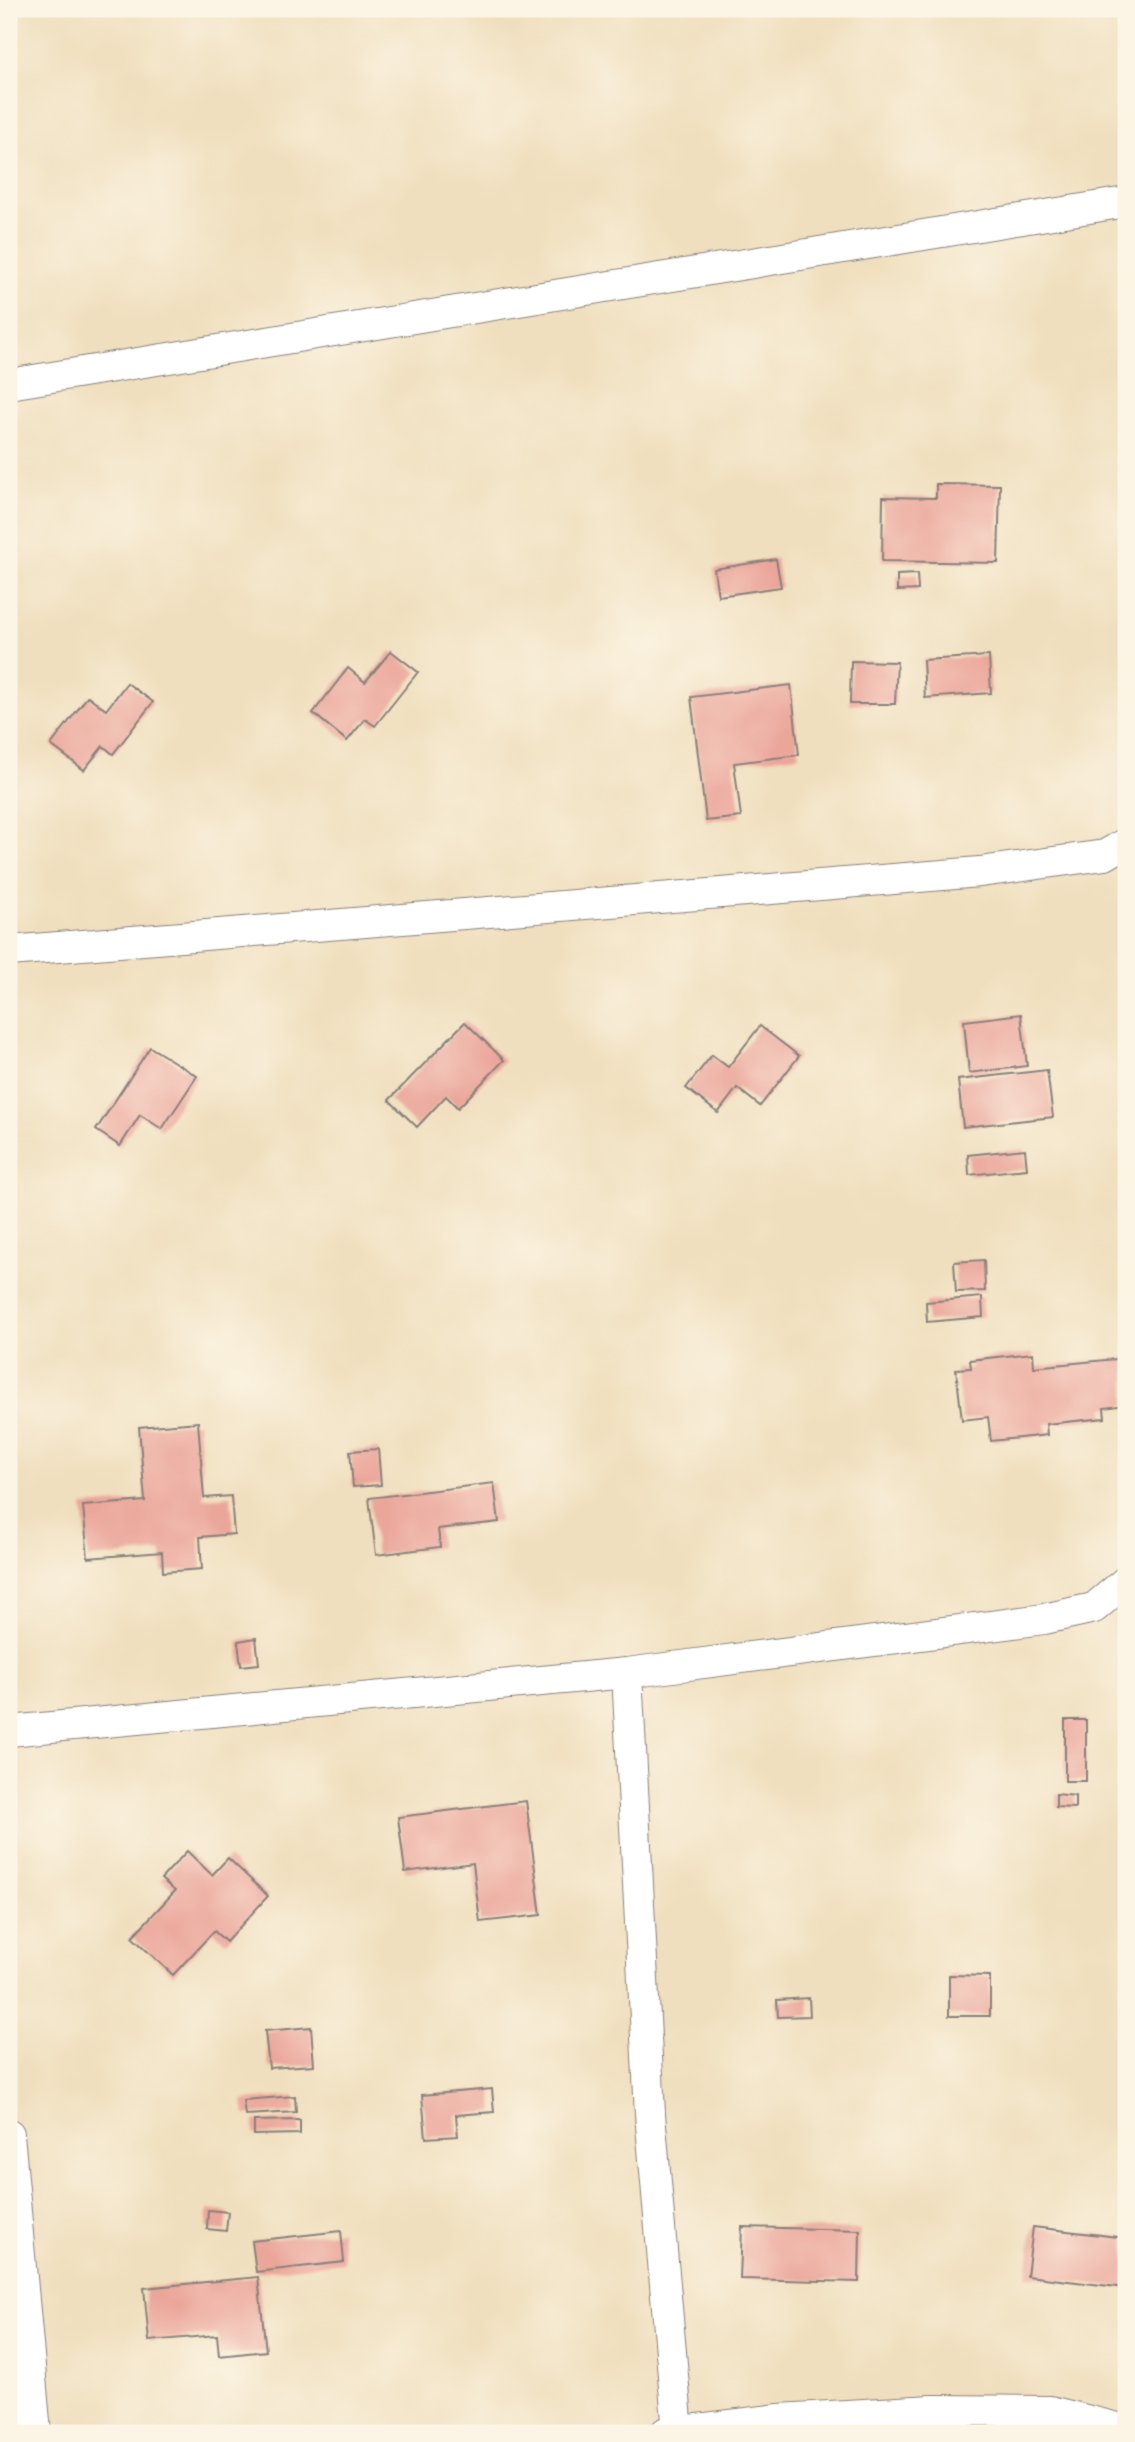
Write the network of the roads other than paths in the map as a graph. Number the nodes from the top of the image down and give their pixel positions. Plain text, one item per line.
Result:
1 (1126, 202) edge
2 (9, 384) edge
3 (1126, 843) edge
4 (9, 951) edge
5 (1126, 1581) edge
6 (627, 1674) junction
7 (9, 1731) edge
8 (9, 2134) edge
9 (1126, 2430) edge
10 (36, 2433) edge
11 (671, 2433) edge

1 - 2 street
3 - 4 street
5 - 6 street
6 - 7 street
6 - 11 street
8 - 10 street
9 - 11 street

